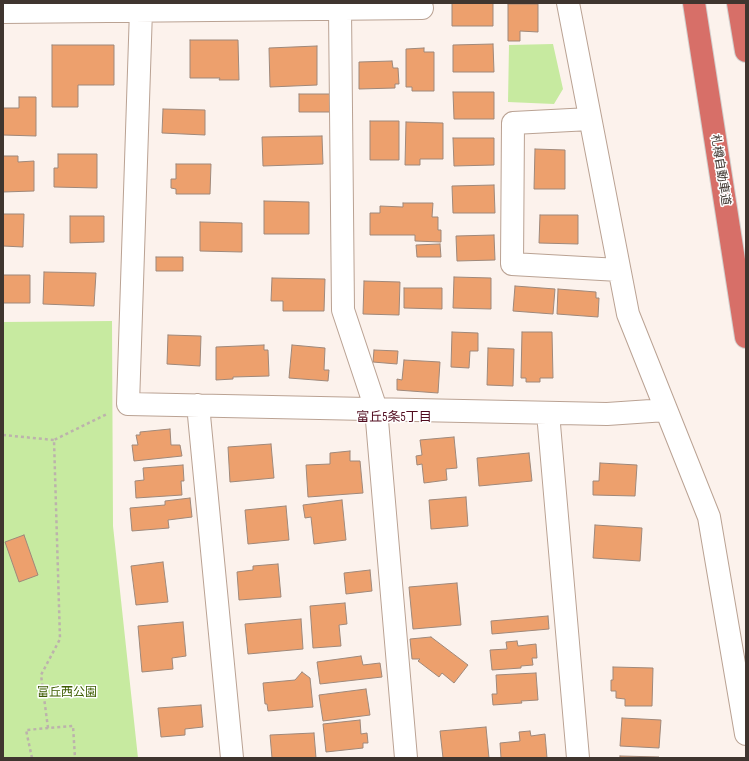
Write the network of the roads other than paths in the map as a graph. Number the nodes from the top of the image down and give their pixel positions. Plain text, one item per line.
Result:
1 (568, 3) edge
2 (694, 3) edge
3 (738, 3) edge
4 (140, 7) edge
5 (422, 8) dead end
6 (340, 9) junction
7 (3, 12) edge
8 (746, 51) edge
9 (590, 119) junction
10 (619, 270) junction
11 (746, 337) edge
12 (198, 405) junction
13 (376, 409) junction
14 (666, 410) junction
15 (548, 413) junction
16 (746, 734) edge
17 (232, 758) edge
18 (406, 758) edge
19 (578, 758) edge

1 - 9 street
2 - 11 highway, 札樽自動車道
3 - 8 highway
4 - 6 street
4 - 7 street
4 - 12 street
5 - 6 street
6 - 13 street
9 - 10 street
9 - 10 street
10 - 14 street
12 - 13 street
12 - 17 street
13 - 15 street
13 - 18 street
14 - 15 street
14 - 16 street
15 - 19 street

